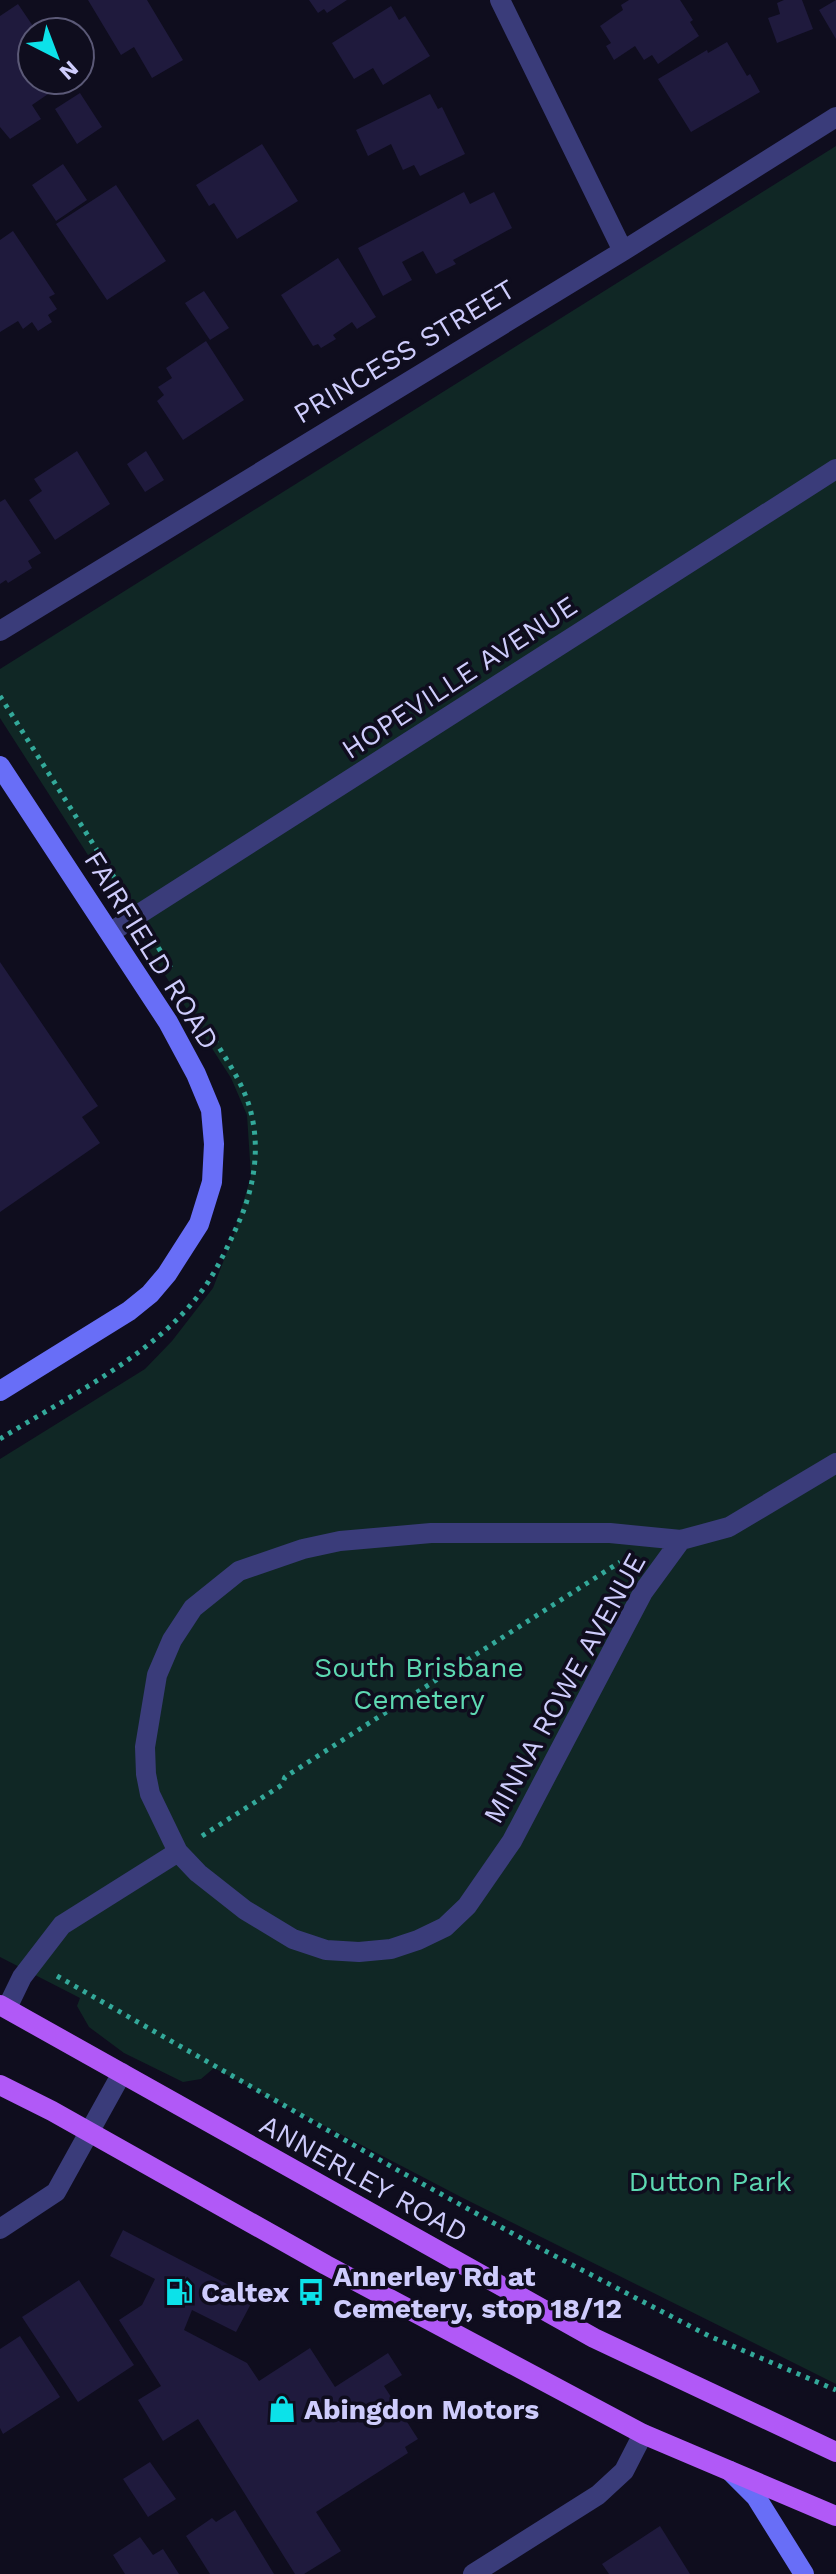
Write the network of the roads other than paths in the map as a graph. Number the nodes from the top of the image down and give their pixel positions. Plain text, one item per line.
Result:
1 (500, 0) edge
2 (836, 117) edge
3 (623, 251) junction
4 (836, 469) edge
5 (0, 631) edge
6 (0, 766) edge
7 (111, 932) junction
8 (0, 1391) edge
9 (836, 1463) edge
10 (681, 1540) junction
11 (178, 1852) junction
12 (4, 2006) edge
13 (122, 2073) junction
14 (0, 2085) edge
15 (89, 2132) junction
16 (0, 2229) edge
17 (643, 2434) junction
18 (836, 2452) edge
19 (730, 2471) junction
20 (836, 2516) edge
21 (473, 2574) edge
22 (804, 2574) edge

1 - 3 street
2 - 3 street, PRINCESS STREET
3 - 5 street, PRINCESS STREET
4 - 7 street, HOPEVILLE AVENUE
6 - 7 main road, FAIRFIELD ROAD
7 - 8 main road, FAIRFIELD ROAD
9 - 10 street, MINNA ROWE AVENUE
10 - 11 street, MINNA ROWE AVENUE
10 - 11 street, MINNA ROWE AVENUE
11 - 12 street
12 - 13 main road, ANNERLEY ROAD
13 - 15 street
13 - 18 main road, ANNERLEY ROAD
14 - 15 main road
15 - 16 street
15 - 17 main road
17 - 19 main road
17 - 21 street
19 - 20 main road
19 - 22 main road

